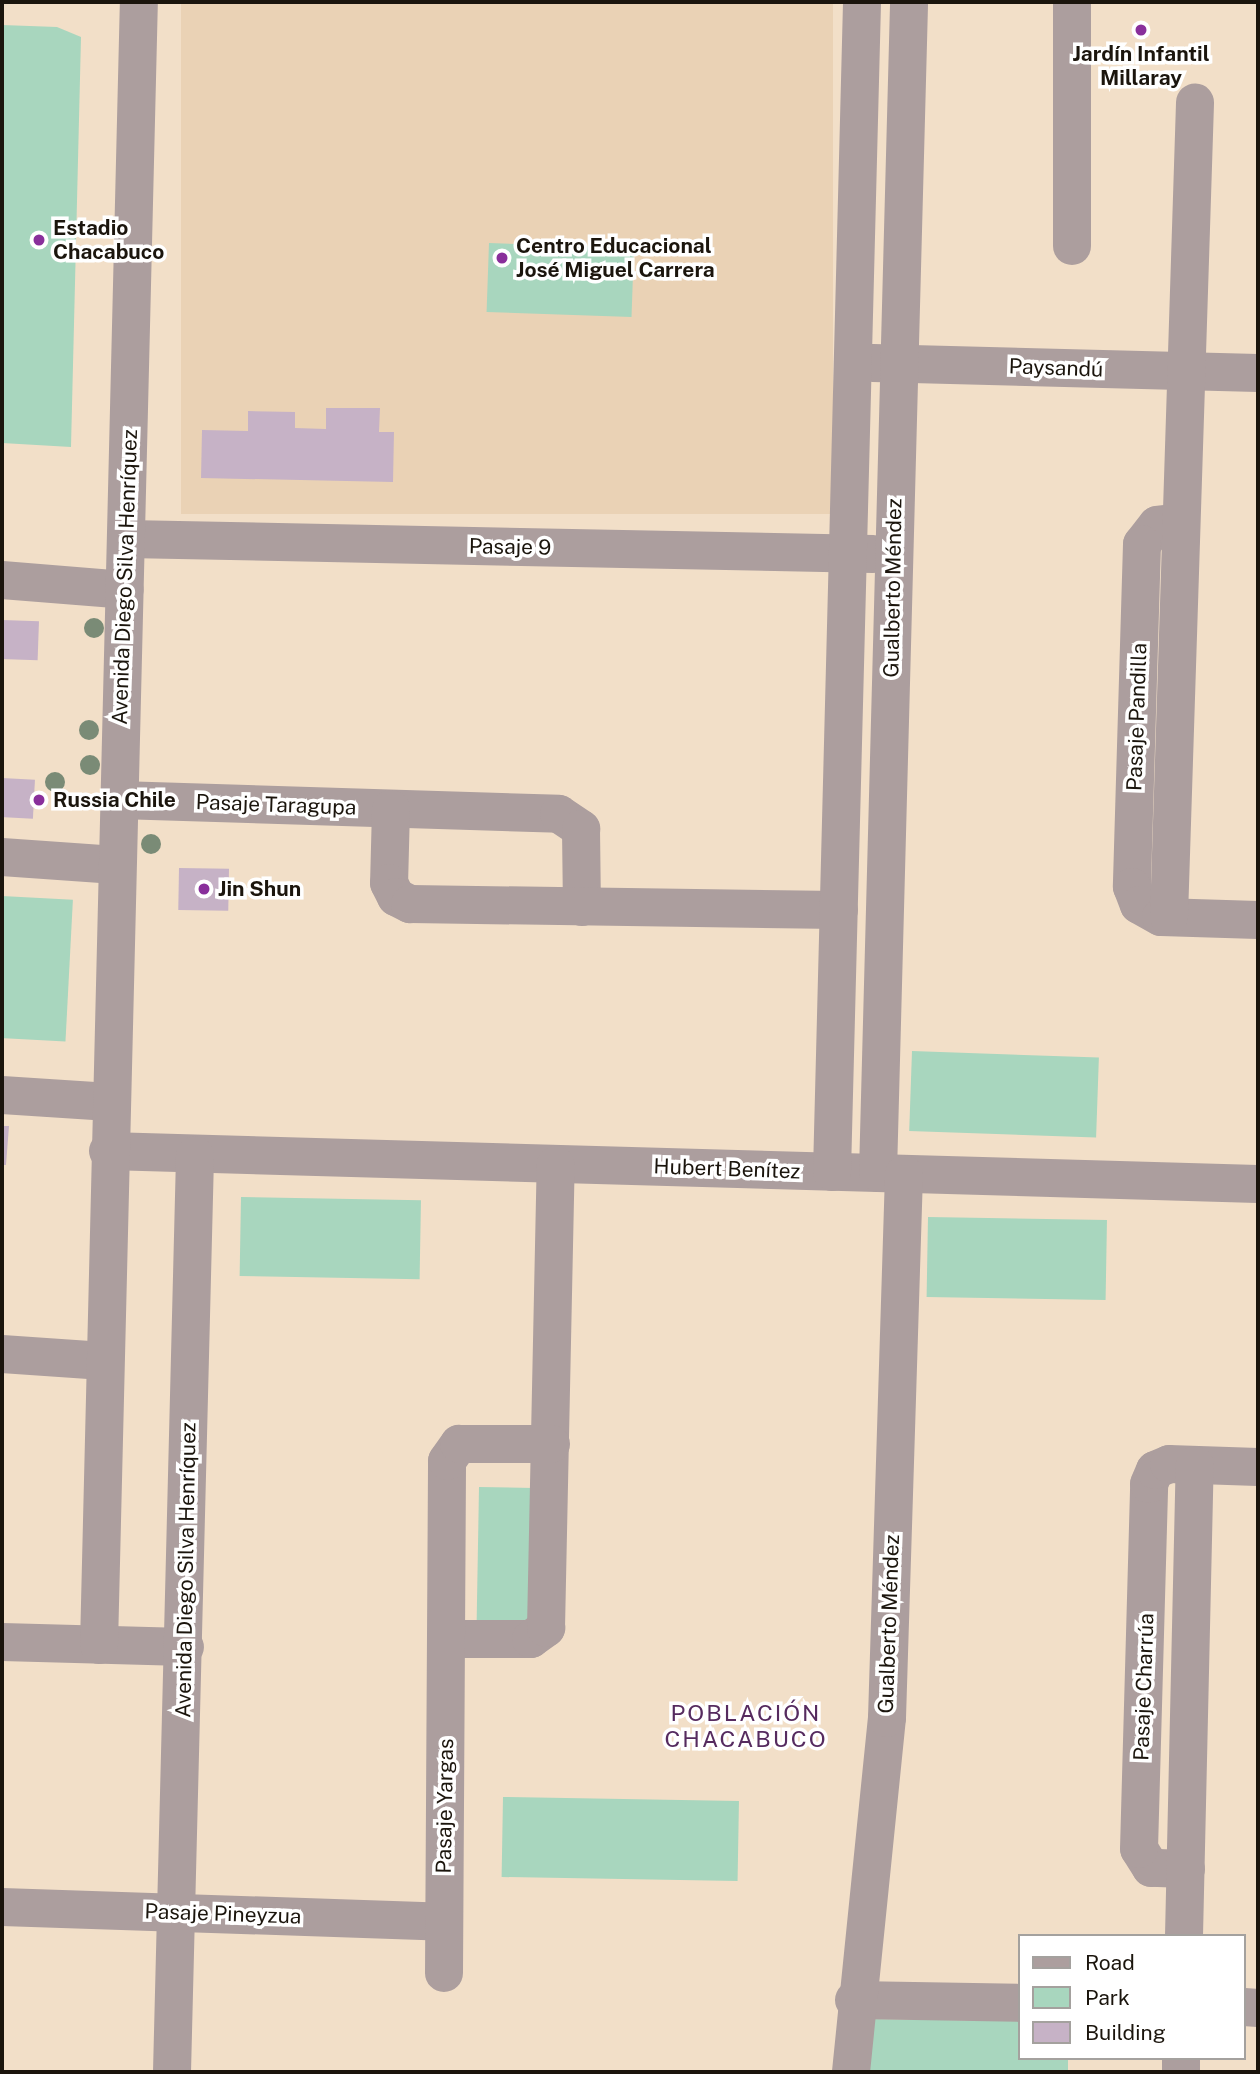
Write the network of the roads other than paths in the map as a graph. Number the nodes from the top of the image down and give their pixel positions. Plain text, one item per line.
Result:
1 (139, 2) edge
2 (862, 2) edge
3 (908, 2) edge
4 (1072, 2) edge
5 (1195, 102) dead end
6 (1072, 246) dead end
7 (853, 362) junction
8 (899, 363) junction
9 (1186, 371) junction
10 (1258, 373) edge
11 (127, 539) junction
12 (848, 554) junction
13 (894, 554) junction
14 (2, 580) edge
15 (125, 590) junction
16 (119, 800) junction
17 (391, 809) junction
18 (2, 857) edge
19 (117, 865) junction
20 (582, 907) junction
21 (839, 911) junction
22 (1258, 920) edge
23 (2, 1095) edge
24 (110, 1102) junction
25 (108, 1151) junction
26 (195, 1155) junction
27 (555, 1165) junction
28 (832, 1172) junction
29 (891, 1174) junction
30 (1258, 1184) edge
31 (2, 1354) edge
32 (104, 1361) junction
33 (551, 1444) junction
34 (1195, 1465) junction
35 (1258, 1467) edge
36 (446, 1639) junction
37 (2, 1642) edge
38 (99, 1645) junction
39 (185, 1647) junction
40 (1186, 1869) junction
41 (2, 1907) edge
42 (177, 1912) junction
43 (444, 1922) junction
44 (1184, 1934) edge
45 (444, 1973) dead end
46 (854, 2000) junction
47 (1018, 2003) edge
48 (172, 2072) edge
49 (851, 2072) edge

1 - 11 street, Avenida Diego Silva Henríquez
2 - 7 street
3 - 8 street, Gualberto Méndez
4 - 6 street
5 - 9 street, Pasaje Pandilla
7 - 8 street, Paysandú
7 - 12 street
8 - 9 street, Paysandú
8 - 13 street, Gualberto Méndez
9 - 10 street, Paysandú
9 - 22 street, Pasaje Pandilla
11 - 12 street, Pasaje 9
11 - 15 street, Avenida Diego Silva Henríquez
12 - 13 street, Pasaje 9
12 - 21 street
13 - 29 street, Gualberto Méndez
14 - 15 street
15 - 16 street, Avenida Diego Silva Henríquez
16 - 17 street, Pasaje Taragupa
16 - 19 street, Avenida Diego Silva Henríquez
17 - 20 street, Pasaje Taragupa
17 - 20 street
18 - 19 street
19 - 24 street, Avenida Diego Silva Henríquez
20 - 21 street
21 - 28 street
23 - 24 street
24 - 25 street, Avenida Diego Silva Henríquez
25 - 26 street
25 - 32 street, Avenida Diego Silva Henríquez
26 - 27 street, Hubert Benítez
26 - 39 street, Avenida Diego Silva Henríquez
27 - 28 street, Hubert Benítez
27 - 33 street
28 - 29 street, Hubert Benítez
29 - 30 street, Hubert Benítez
29 - 46 street, Gualberto Méndez
31 - 32 street
32 - 38 street, Avenida Diego Silva Henríquez
33 - 36 street
33 - 36 street, Pasaje Yargas
34 - 35 street
34 - 40 street
34 - 40 street, Pasaje Charrúa
36 - 43 street, Pasaje Yargas
37 - 38 street
38 - 39 street
39 - 42 street, Avenida Diego Silva Henríquez
40 - 44 street
41 - 42 street, Pasaje Pineyzua
42 - 43 street, Pasaje Pineyzua
42 - 48 street, Avenida Diego Silva Henríquez
43 - 45 street, Pasaje Yargas
46 - 47 street
46 - 49 street, Gualberto Méndez

